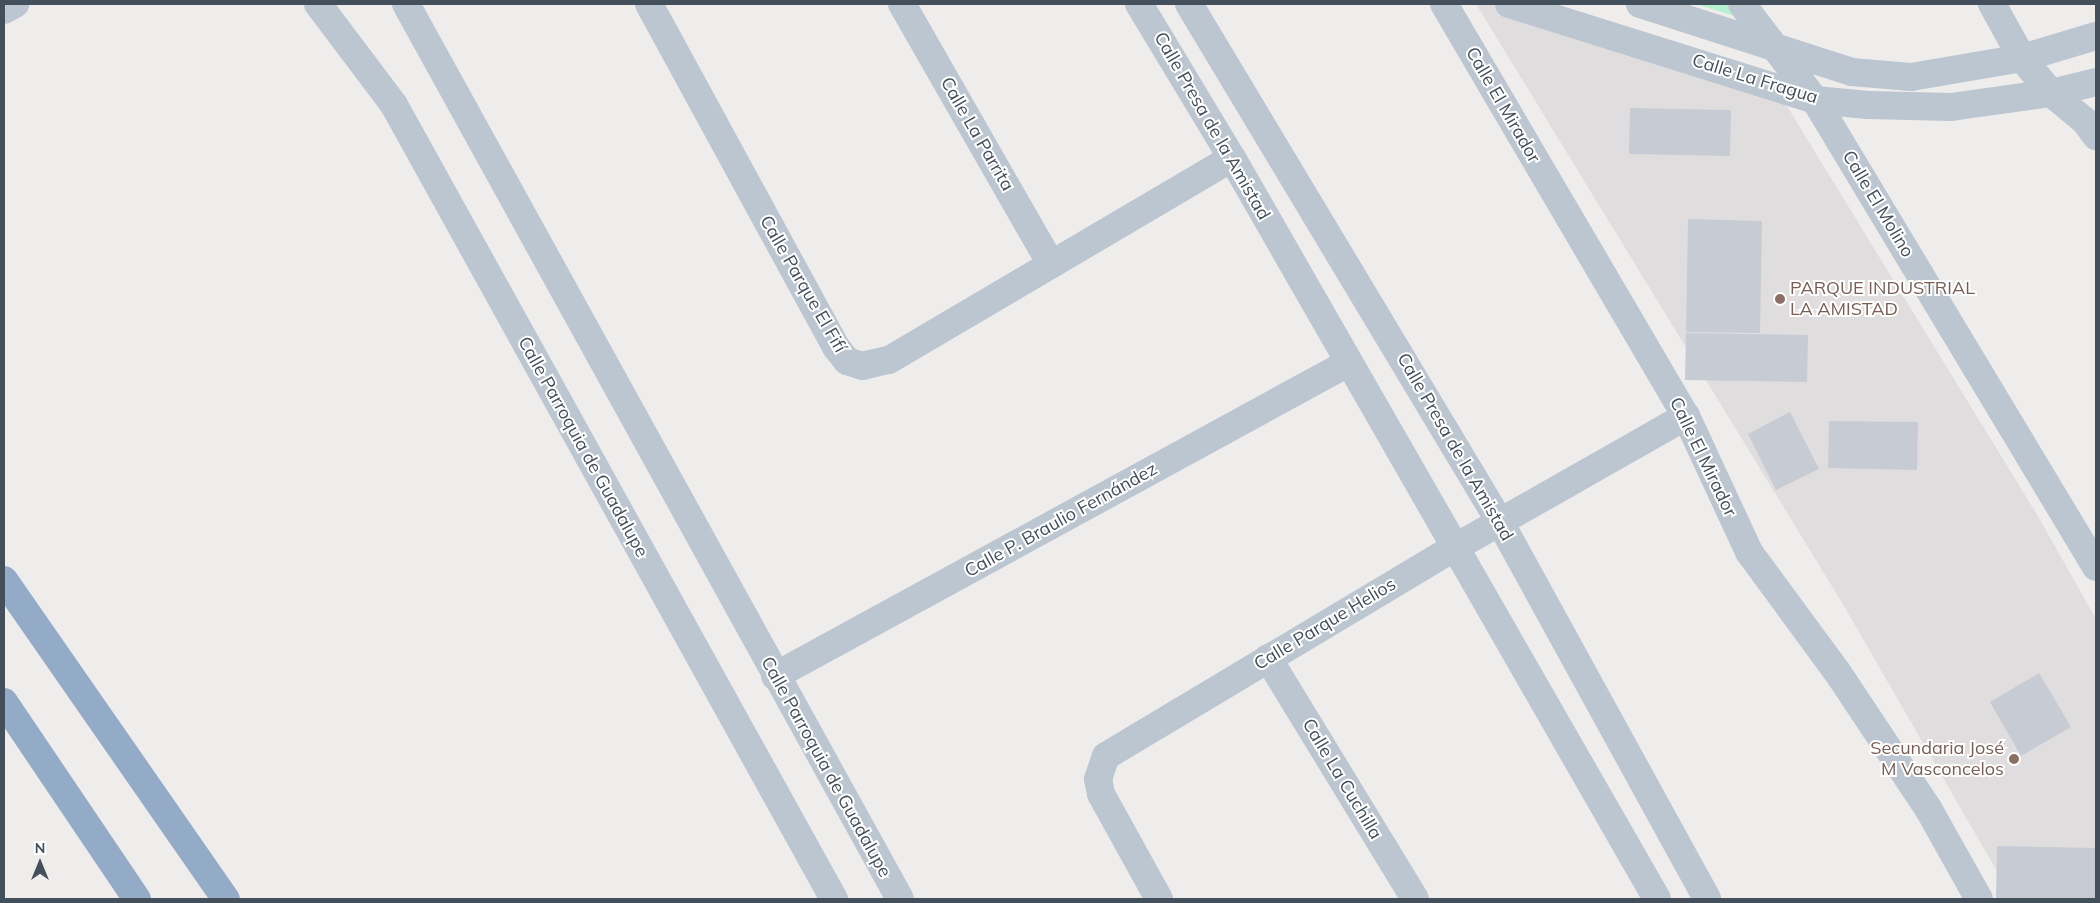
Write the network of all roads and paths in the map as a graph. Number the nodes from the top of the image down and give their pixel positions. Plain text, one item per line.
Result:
1 (15, 4) edge
2 (318, 4) edge
3 (406, 4) edge
4 (649, 4) edge
5 (902, 4) edge
6 (1139, 4) edge
7 (1189, 4) edge
8 (1444, 4) edge
9 (1509, 4) edge
10 (1640, 4) edge
11 (1742, 4) edge
12 (1992, 4) edge
13 (4, 10) edge
14 (2096, 36) edge
15 (1774, 45) junction
16 (2022, 58) junction
17 (2096, 82) edge
18 (2051, 93) junction
19 (1815, 100) junction
20 (2096, 136) edge
21 (1232, 158) junction
22 (1051, 264) junction
23 (1348, 363) junction
24 (1686, 416) junction
25 (1500, 522) junction
26 (1454, 548) junction
27 (2096, 567) edge
28 (4, 580) edge
29 (1268, 658) junction
30 (775, 676) junction
31 (4, 702) edge
32 (137, 899) edge
33 (226, 899) edge
34 (834, 899) edge
35 (900, 899) edge
36 (1159, 899) edge
37 (1415, 899) edge
38 (1657, 899) edge
39 (1707, 899) edge
40 (1979, 899) edge

1 - 13 street
2 - 34 street, Calle Parroquia de Guadalupe
3 - 30 street, Calle Parroquia de Guadalupe
4 - 22 street, Calle Parque El Fifí
5 - 22 street, Calle La Parrita
6 - 21 street, Calle Presa de la Amistad
7 - 25 street, Calle Presa de la Amistad
8 - 24 street, Calle El Mirador
9 - 19 street, Calle La Fragua
10 - 15 street, Calle La Fragua
11 - 15 street, Calle El Molino
12 - 16 street
14 - 16 street, Calle La Fragua
15 - 16 street, Calle La Fragua
15 - 19 street, Calle El Molino
16 - 18 street
17 - 18 street, Calle La Fragua
18 - 19 street, Calle La Fragua
18 - 20 street
19 - 27 street, Calle El Molino
21 - 22 street, Calle Parque El Fifí
21 - 23 street, Calle Presa de la Amistad
23 - 26 street, Calle Presa de la Amistad
23 - 30 street, Calle P. Braulio Fernández
24 - 25 street, Calle Parque Helios
24 - 40 street, Calle El Mirador
25 - 26 street, Calle Parque Helios
25 - 39 street, Calle Presa de la Amistad
26 - 29 street, Calle Parque Helios
26 - 38 street, Calle Presa de la Amistad
28 - 33 highway
29 - 36 street, Calle Parque Helios
29 - 37 street, Calle La Cuchilla
30 - 35 street, Calle Parroquia de Guadalupe
31 - 32 highway

